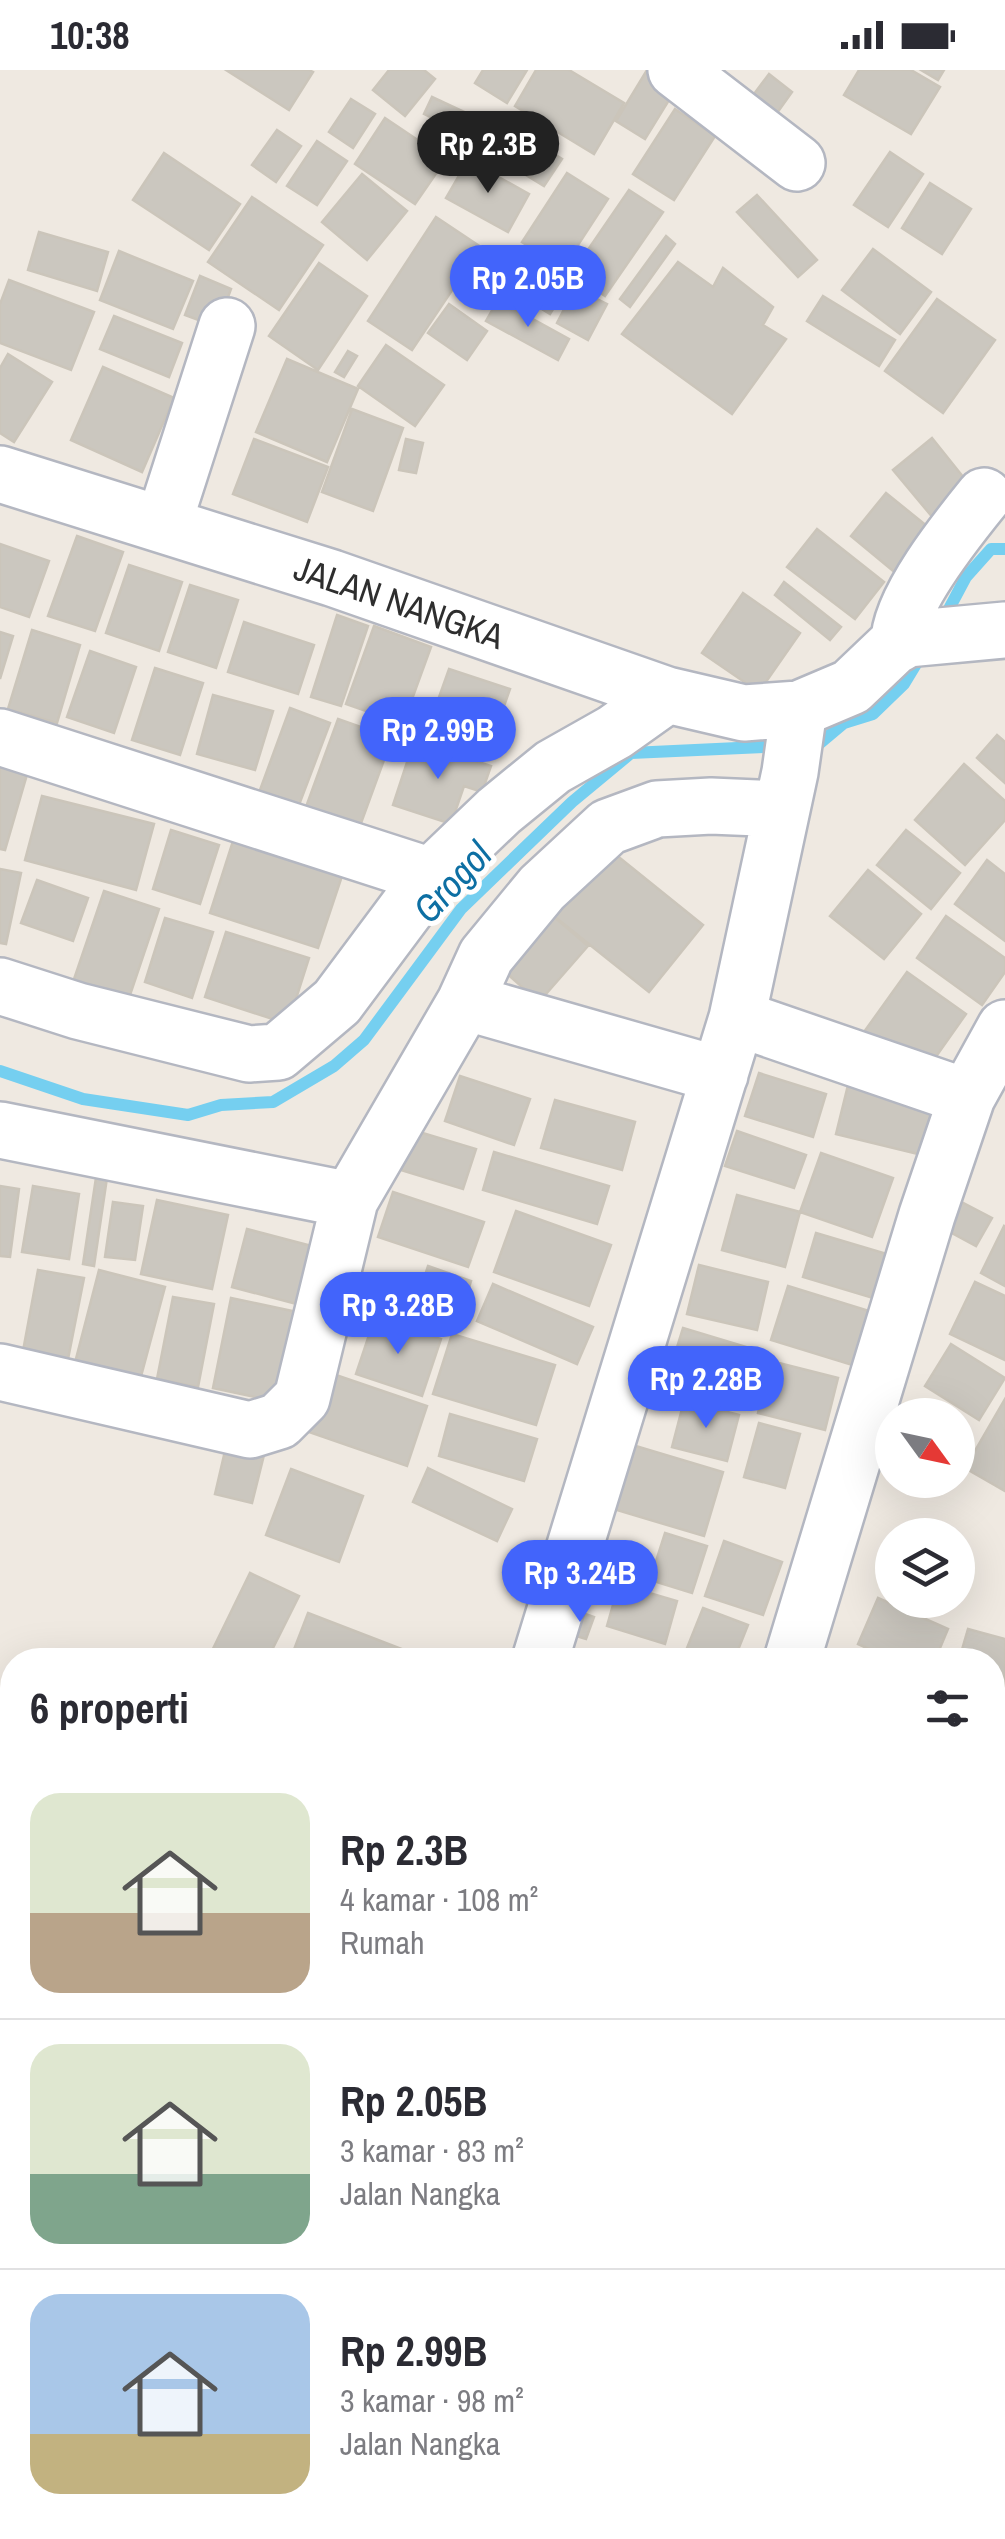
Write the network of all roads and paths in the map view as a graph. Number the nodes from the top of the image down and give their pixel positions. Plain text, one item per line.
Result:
1 (676, 70) edge
2 (797, 163) dead end
3 (227, 326) dead end
4 (0, 474) edge
5 (984, 496) dead end
6 (163, 525) junction
7 (993, 632) edge
8 (903, 642) junction
9 (666, 694) junction
10 (0, 737) edge
11 (792, 756) junction
12 (431, 876) junction
13 (0, 986) edge
14 (466, 1002) junction
15 (737, 1018) junction
16 (1005, 1028) edge
17 (720, 1075) junction
18 (967, 1097) junction
19 (0, 1130) edge
20 (350, 1200) junction
21 (0, 1372) edge
22 (544, 1648) edge
23 (796, 1648) edge

1 - 2 street
3 - 6 street
4 - 6 street, JALAN NANGKA
5 - 8 street
6 - 9 street, JALAN NANGKA
7 - 8 street
8 - 11 street
9 - 11 street, JALAN NANGKA
9 - 12 street
10 - 12 street
11 - 14 street
11 - 15 street
12 - 13 street
14 - 17 street
14 - 20 street
15 - 17 street
15 - 18 street
16 - 18 street
17 - 22 street
18 - 23 street
19 - 20 street
20 - 21 street

